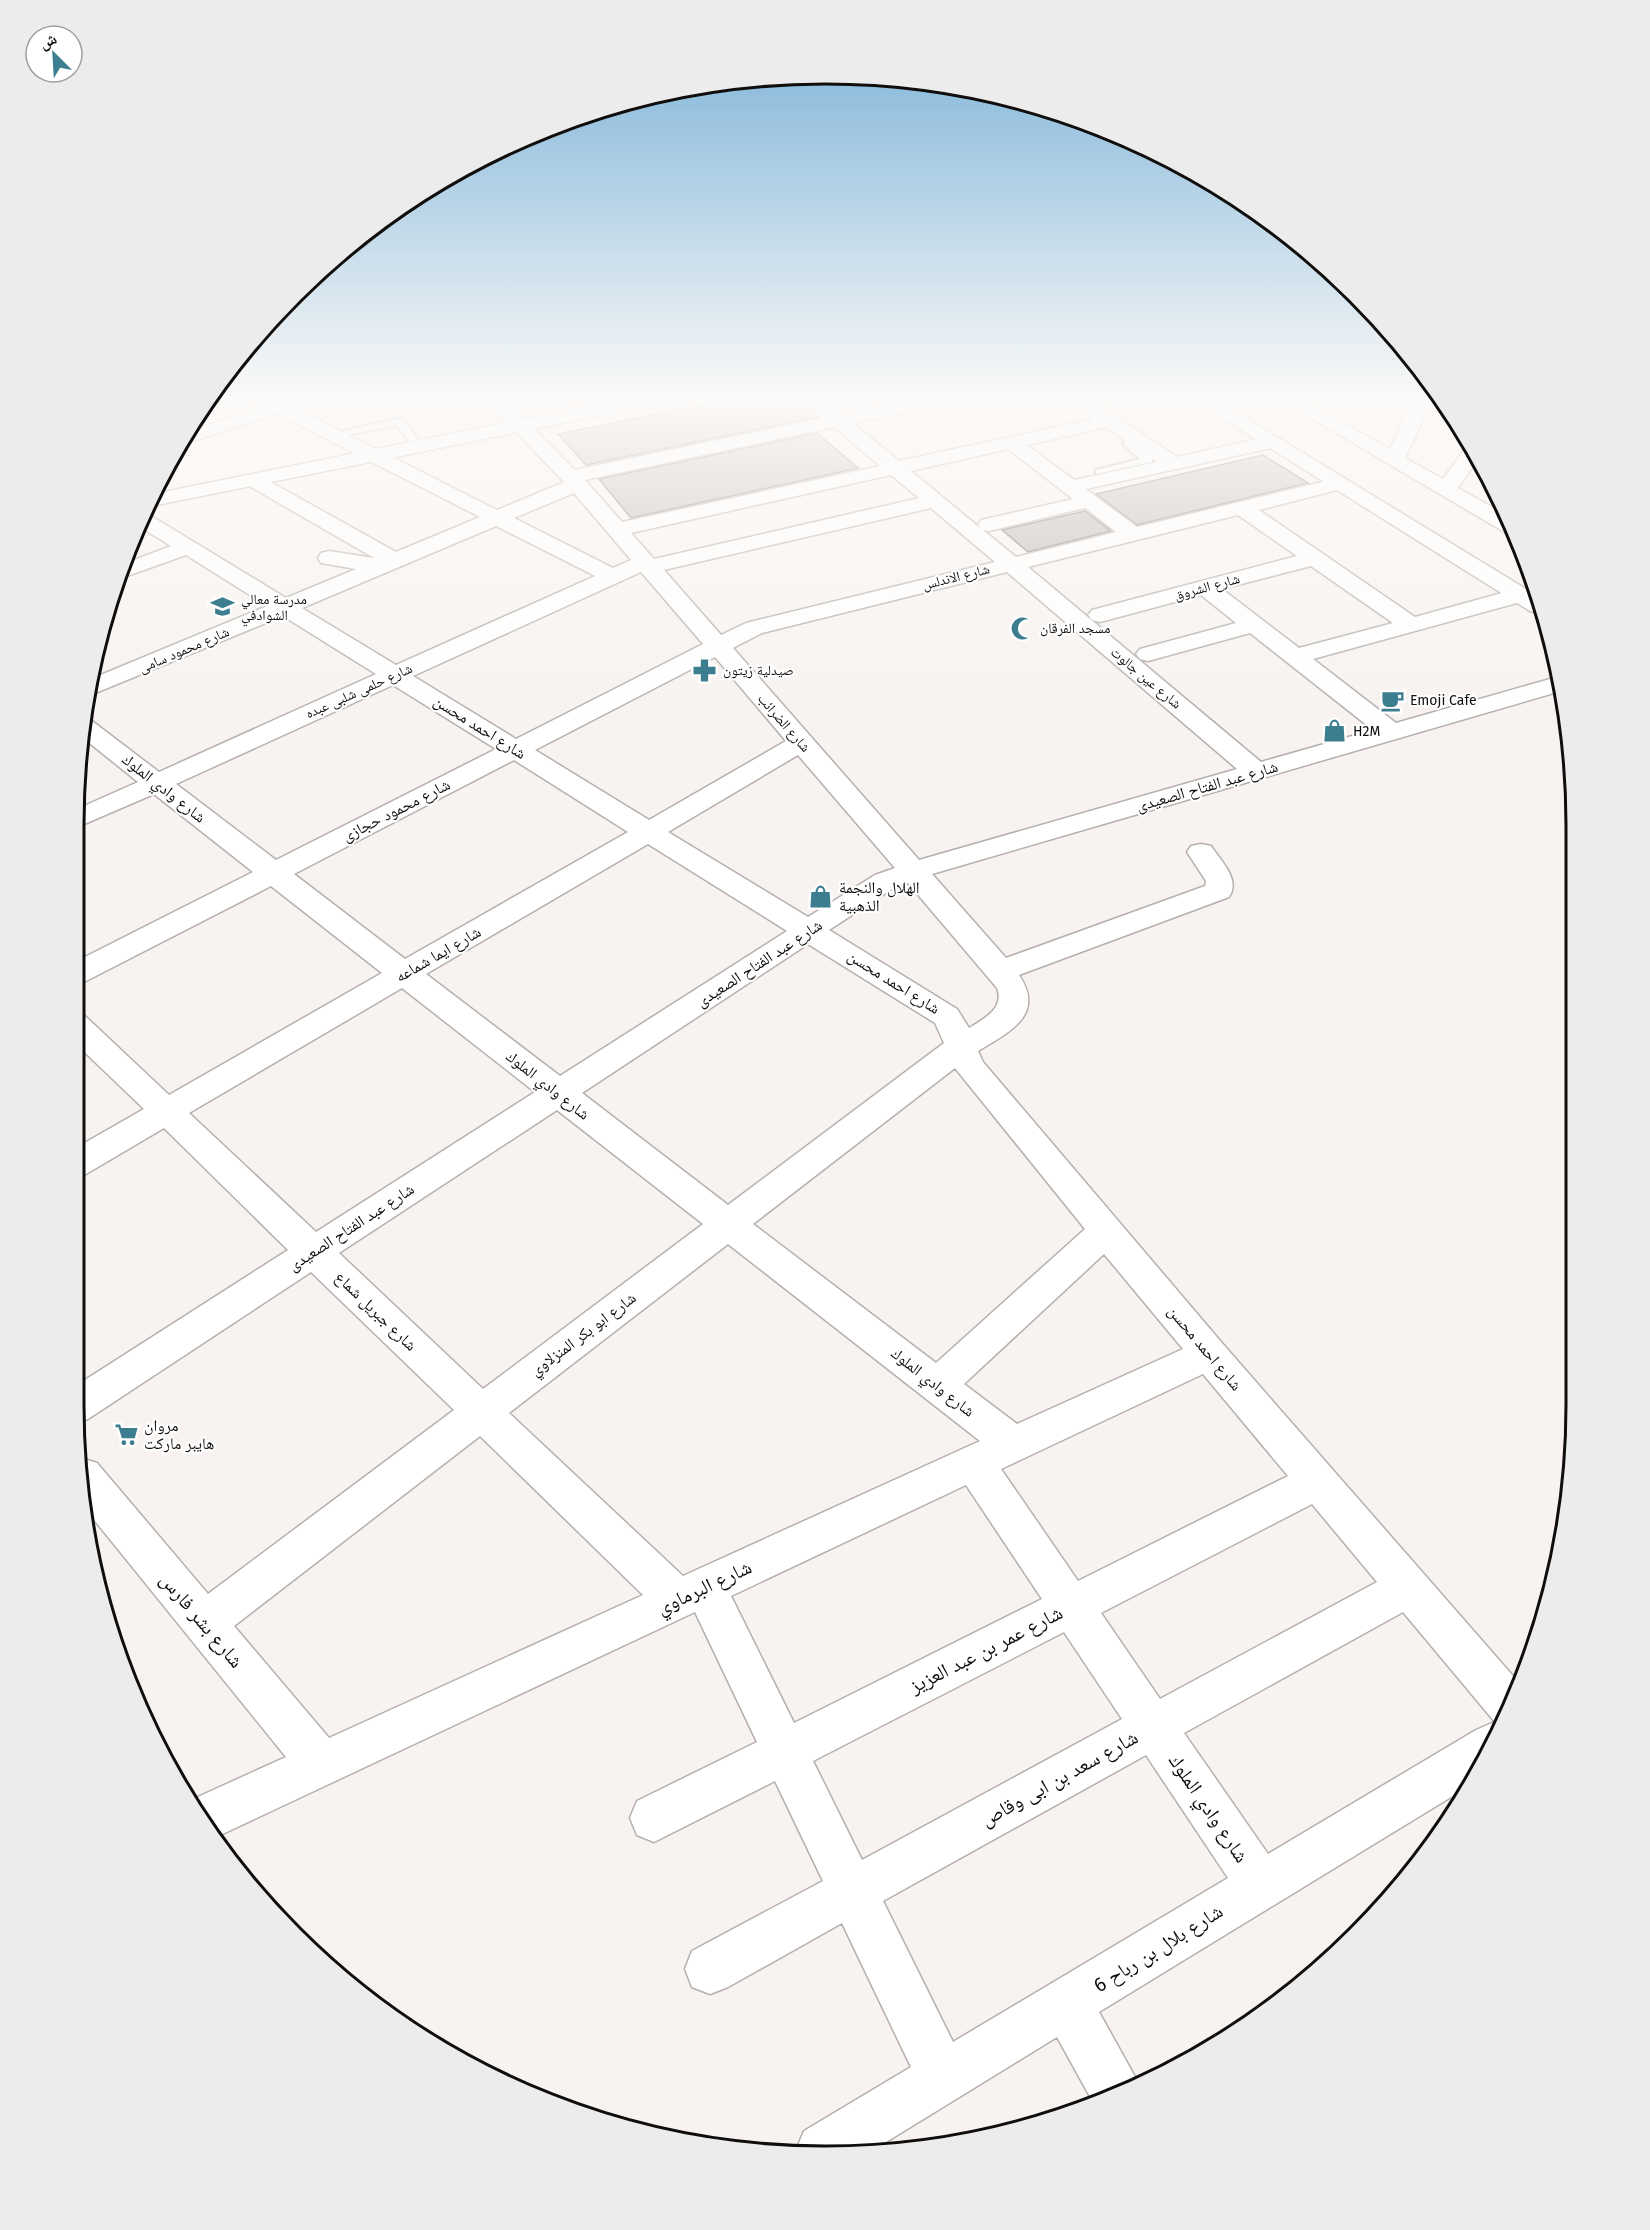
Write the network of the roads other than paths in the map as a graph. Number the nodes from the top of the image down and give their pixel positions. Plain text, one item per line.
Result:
1 (294, 505) edge
2 (470, 505) edge
3 (525, 505) edge
4 (595, 505) edge
5 (817, 505) edge
6 (870, 505) edge
7 (941, 505) edge
8 (960, 505) edge
9 (1072, 505) edge
10 (1094, 505) edge
11 (1249, 505) edge
12 (1372, 505) edge
13 (1475, 505) edge
14 (1241, 507) junction
15 (808, 509) junction
16 (497, 519) junction
17 (1501, 520) edge
18 (148, 523) edge
19 (989, 525) junction
20 (616, 530) junction
21 (1132, 534) junction
22 (188, 547) junction
23 (330, 558) dead end
24 (1314, 558) junction
25 (1021, 561) junction
26 (390, 563) junction
27 (646, 564) junction
28 (129, 570) edge
29 (612, 576) junction
30 (1205, 587) junction
31 (1529, 601) edge
32 (286, 607) junction
33 (1100, 615) junction
34 (1254, 625) junction
35 (1411, 625) junction
36 (717, 645) junction
37 (1148, 654) junction
38 (1296, 657) junction
39 (396, 675) junction
40 (97, 686) edge
41 (1553, 686) edge
42 (1220, 712) dead end
43 (90, 731) edge
44 (1392, 732) junction
45 (801, 743) junction
46 (515, 748) junction
47 (1268, 761) junction
48 (158, 783) junction
49 (84, 816) edge
50 (650, 831) junction
51 (1201, 852) dead end
52 (912, 871) junction
53 (273, 872) junction
54 (810, 930) junction
55 (84, 969) edge
56 (1000, 971) junction
57 (404, 974) junction
58 (84, 1032) edge
59 (962, 1046) junction
60 (558, 1092) junction
61 (167, 1111) junction
62 (84, 1159) edge
63 (728, 1224) junction
64 (1107, 1230) junction
65 (313, 1252) junction
66 (1209, 1354) junction
67 (937, 1385) junction
68 (84, 1401) edge
69 (481, 1412) junction
70 (1013, 1444) junction
71 (974, 1463) junction
72 (1317, 1481) junction
73 (88, 1482) edge
74 (1408, 1587) junction
75 (692, 1593) junction
76 (1072, 1606) junction
77 (204, 1623) junction
78 (1505, 1700) edge
79 (1154, 1726) junction
80 (785, 1751) junction
81 (1479, 1754) edge
82 (321, 1764) junction
83 (209, 1816) edge
84 (654, 1818) dead end
85 (1261, 1885) junction
86 (853, 1891) junction
87 (710, 1969) dead end
88 (1066, 2004) junction
89 (943, 2078) junction
90 (1113, 2088) edge
91 (831, 2146) edge

1 - 26 street
2 - 16 street
3 - 16 street, شارع محمود سامى
4 - 20 street, شارع الضرائب
5 - 15 street
6 - 15 street
7 - 25 street, شارع عين جالوت
8 - 19 street, شارع عين جالوت
9 - 19 street
10 - 21 street
11 - 14 street, شارع الاندلس
12 - 31 street
13 - 17 street
14 - 21 street, شارع الاندلس
14 - 24 street
15 - 20 street
15 - 27 street, شارع حلمى شلبى عبده
16 - 26 street, شارع محمود سامى
16 - 29 street
18 - 22 street, شارع احمد محسن
19 - 25 street, شارع عين جالوت
20 - 27 street, شارع الضرائب
21 - 25 street, شارع الاندلس
22 - 28 street
22 - 32 street, شارع احمد محسن
23 - 26 street
24 - 30 street, شارع الشروق
24 - 35 street
25 - 33 street, شارع عين جالوت
25 - 36 street, شارع الاندلس
25 - 47 street, شارع عين جالوت
26 - 32 street, شارع محمود سامى
27 - 29 street, شارع حلمى شلبى عبده
27 - 36 street, شارع الضرائب
29 - 39 street, شارع حلمى شلبى عبده
30 - 33 street, شارع الشروق
30 - 34 street
31 - 35 street
32 - 39 street, شارع احمد محسن
32 - 40 street, شارع محمود سامى
33 - 37 street, شارع عين جالوت
34 - 37 street
34 - 38 street
35 - 38 street
36 - 45 street, شارع الضرائب
36 - 46 street, شارع محمود حجازى
37 - 42 street, شارع عين جالوت
38 - 44 street
39 - 46 street, شارع احمد محسن
39 - 48 street, شارع حلمى شلبى عبده
41 - 44 street, شارع عبد الفتاح الصعيدى
43 - 48 street, شارع وادي الملوك
44 - 47 street, شارع عبد الفتاح الصعيدى
45 - 50 street, شارع ايما شماعه
45 - 52 street, شارع الضرائب
46 - 50 street, شارع احمد محسن
46 - 53 street, شارع محمود حجازى
47 - 52 street, شارع عبد الفتاح الصعيدى
48 - 49 street, شارع حلمى شلبى عبده
48 - 53 street, شارع وادي الملوك
50 - 54 street, شارع احمد محسن
50 - 57 street, شارع ايما شماعه
51 - 56 street
52 - 54 street, شارع عبد الفتاح الصعيدى
52 - 56 street, شارع الضرائب
53 - 55 street, شارع محمود حجازى
53 - 57 street, شارع وادي الملوك
54 - 59 street, شارع احمد محسن
54 - 60 street, شارع عبد الفتاح الصعيدى
56 - 59 street, شارع الضرائب
57 - 60 street, شارع وادي الملوك
57 - 61 street, شارع ايما شماعه
58 - 61 street, شارع جبريل شماع
59 - 63 street, شارع ابو بكر المنزلاوي
59 - 64 street, شارع احمد محسن
60 - 63 street, شارع وادي الملوك
60 - 65 street, شارع عبد الفتاح الصعيدى
61 - 62 street, شارع ايما شماعه
61 - 65 street, شارع جبريل شماع
63 - 67 street, شارع وادي الملوك
63 - 69 street, شارع ابو بكر المنزلاوي
64 - 66 street, شارع احمد محسن
64 - 67 street
65 - 68 street, شارع عبد الفتاح الصعيدى
65 - 69 street, شارع جبريل شماع
66 - 70 street, شارع البرماوي
66 - 72 street, شارع احمد محسن
67 - 70 street, شارع وادي الملوك
69 - 75 street, شارع جبريل شماع
69 - 77 street, شارع ابو بكر المنزلاوي
70 - 71 street, شارع البرماوي
71 - 75 street, شارع البرماوي
71 - 76 street, شارع وادي الملوك
72 - 74 street, شارع احمد محسن
72 - 76 street, شارع عمر بن عبد العزيز
73 - 77 street, شارع بشر فارس
74 - 78 street, شارع احمد محسن
74 - 79 street, شارع سعد بن ابى وقاص
75 - 80 street
75 - 82 street, شارع البرماوي
76 - 79 street, شارع وادي الملوك
76 - 80 street, شارع عمر بن عبد العزيز
77 - 82 street, شارع بشر فارس
79 - 85 street, شارع وادي الملوك
79 - 86 street, شارع سعد بن ابى وقاص
80 - 84 street, شارع عمر بن عبد العزيز
80 - 86 street
81 - 85 street, شارع بلال بن رباح 6
82 - 83 street, شارع البرماوي
85 - 88 street, شارع بلال بن رباح 6
86 - 87 street, شارع سعد بن ابى وقاص
86 - 89 street
88 - 89 street, شارع بلال بن رباح 6
88 - 90 street
89 - 91 street, شارع بلال بن رباح 6

